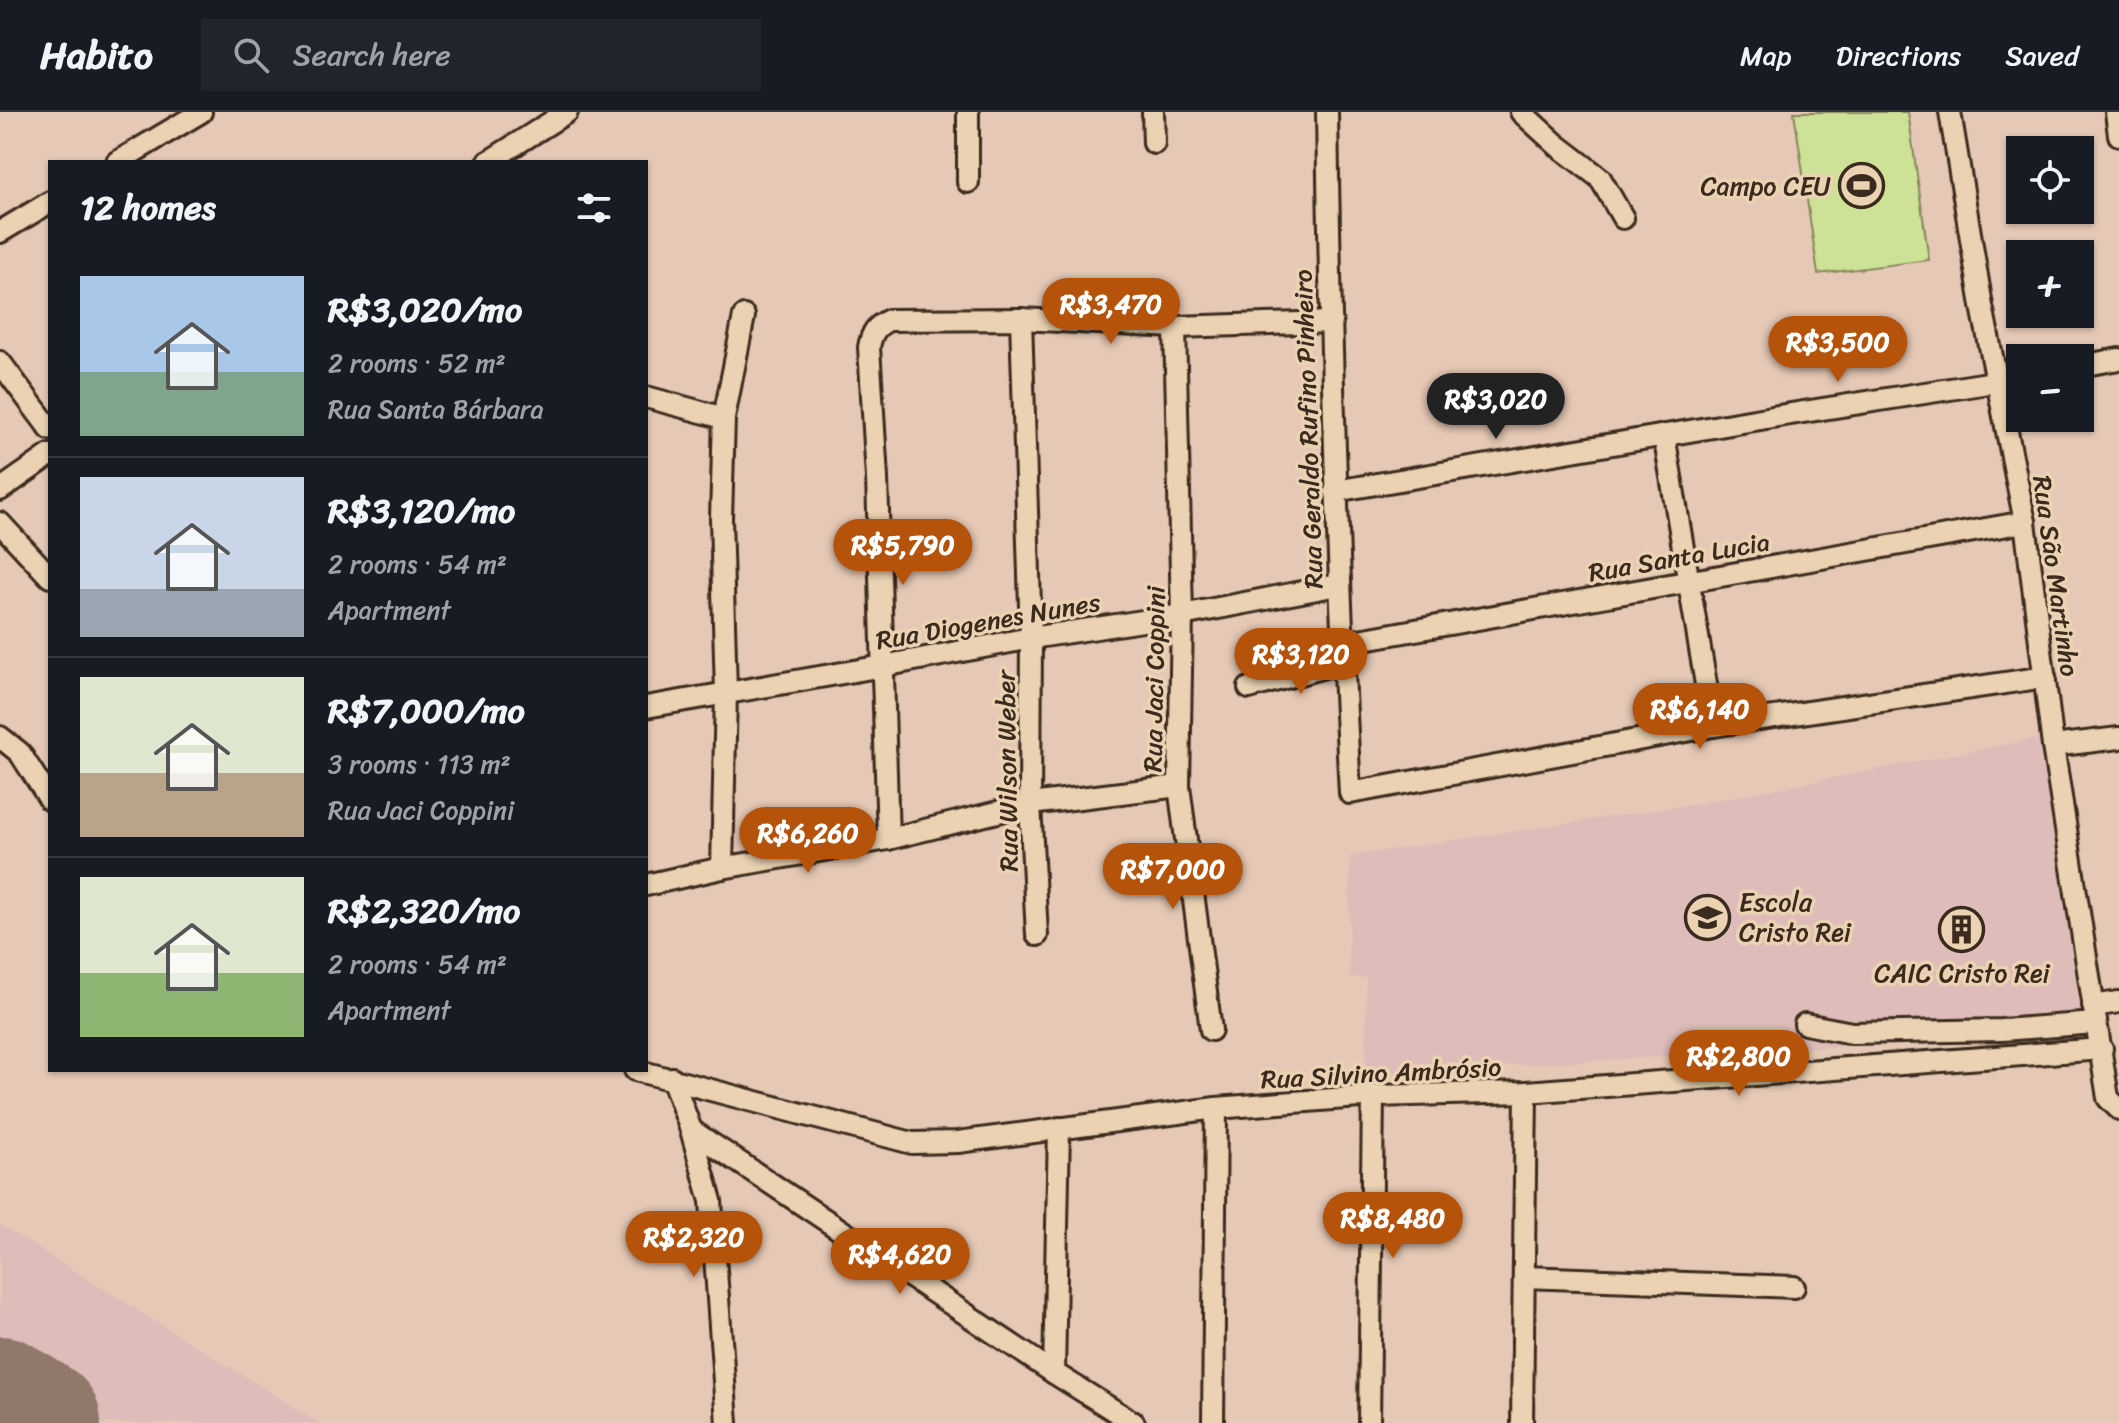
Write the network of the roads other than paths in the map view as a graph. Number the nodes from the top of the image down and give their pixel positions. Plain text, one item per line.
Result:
1 (201, 112) edge
2 (567, 112) edge
3 (968, 112) edge
4 (1153, 112) edge
5 (1327, 112) edge
6 (1521, 112) edge
7 (1950, 112) edge
8 (2116, 112) edge
9 (2119, 135) edge
10 (1154, 143) dead end
11 (120, 160) edge
12 (491, 160) edge
13 (968, 182) dead end
14 (48, 203) edge
15 (1623, 218) dead end
16 (0, 232) edge
17 (744, 316) dead end
18 (1021, 319) junction
19 (1332, 322) junction
20 (1175, 327) junction
21 (2119, 359) edge
22 (0, 362) edge
23 (2094, 363) edge
24 (2006, 380) edge
25 (1997, 382) junction
26 (648, 398) edge
27 (724, 418) junction
28 (48, 426) edge
29 (1664, 435) junction
30 (48, 456) edge
31 (0, 490) edge
32 (1335, 491) junction
33 (2025, 522) junction
34 (0, 523) edge
35 (48, 575) edge
36 (1689, 582) junction
37 (1338, 585) junction
38 (1182, 615) junction
39 (1031, 638) junction
40 (1342, 652) junction
41 (883, 666) junction
42 (2045, 677) junction
43 (1249, 688) dead end
44 (726, 693) junction
45 (648, 707) edge
46 (1713, 726) junction
47 (0, 737) edge
48 (2119, 738) edge
49 (2053, 746) junction
50 (1179, 786) junction
51 (48, 797) edge
52 (1030, 804) junction
53 (888, 839) junction
54 (722, 868) junction
55 (648, 885) edge
56 (1037, 935) dead end
57 (2119, 1002) edge
58 (2094, 1015) junction
59 (1805, 1024) dead end
60 (1211, 1030) dead end
61 (2102, 1049) junction
62 (644, 1072) edge
63 (672, 1078) junction
64 (1526, 1092) junction
65 (1373, 1096) junction
66 (1216, 1108) junction
67 (2119, 1109) edge
68 (1059, 1128) junction
69 (691, 1130) junction
70 (1524, 1277) junction
71 (1794, 1287) dead end
72 (1054, 1373) junction
73 (727, 1423) edge
74 (1134, 1423) edge
75 (1213, 1423) edge
76 (1369, 1423) edge
77 (1522, 1423) edge

1 - 11 street
2 - 12 street
3 - 13 street
4 - 10 street
5 - 19 street, Rua Geraldo Rufino Pinheiro
6 - 15 street
7 - 25 street, Rua São Martinho
8 - 9 street
14 - 16 street
17 - 27 street
18 - 20 street
18 - 39 street, Rua Wilson Weber
18 - 41 street
19 - 20 street
19 - 32 street, Rua Geraldo Rufino Pinheiro
20 - 38 street, Rua Jaci Coppini
21 - 23 street
22 - 28 street
24 - 25 street
25 - 29 street
25 - 33 street, Rua São Martinho
26 - 27 street
27 - 44 street
29 - 32 street
29 - 36 street
30 - 31 street
32 - 37 street, Rua Geraldo Rufino Pinheiro
33 - 36 street, Rua Santa Lucia
33 - 42 street, Rua São Martinho
34 - 35 street
36 - 40 street, Rua Santa Lucia
36 - 46 street
37 - 38 street, Rua Diogenes Nunes
37 - 40 street, Rua Geraldo Rufino Pinheiro
38 - 39 street, Rua Diogenes Nunes
38 - 50 street, Rua Jaci Coppini
39 - 41 street, Rua Diogenes Nunes
39 - 52 street, Rua Wilson Weber
40 - 43 street, Rua Santa Lucia
40 - 46 street, Rua Geraldo Rufino Pinheiro
41 - 44 street, Rua Diogenes Nunes
41 - 53 street
42 - 46 street
42 - 49 street, Rua São Martinho
44 - 45 street, Rua Diogenes Nunes
44 - 54 street
47 - 51 street
48 - 49 street
49 - 58 street, Rua São Martinho
50 - 52 street
50 - 60 street, Rua Jaci Coppini
52 - 53 street
52 - 56 street, Rua Wilson Weber
53 - 54 street
54 - 55 street
57 - 58 street
58 - 59 street
58 - 61 street, Rua São Martinho
61 - 64 street, Rua Silvino Ambrósio
61 - 67 street, Rua São Martinho
62 - 63 street, Rua Silvino Ambrósio
63 - 68 street, Rua Silvino Ambrósio
63 - 69 street
64 - 65 street, Rua Silvino Ambrósio
64 - 70 street
65 - 66 street, Rua Silvino Ambrósio
65 - 76 street
66 - 68 street, Rua Silvino Ambrósio
66 - 75 street
68 - 72 street
69 - 72 street
69 - 73 street
70 - 71 street
70 - 77 street
72 - 74 street

